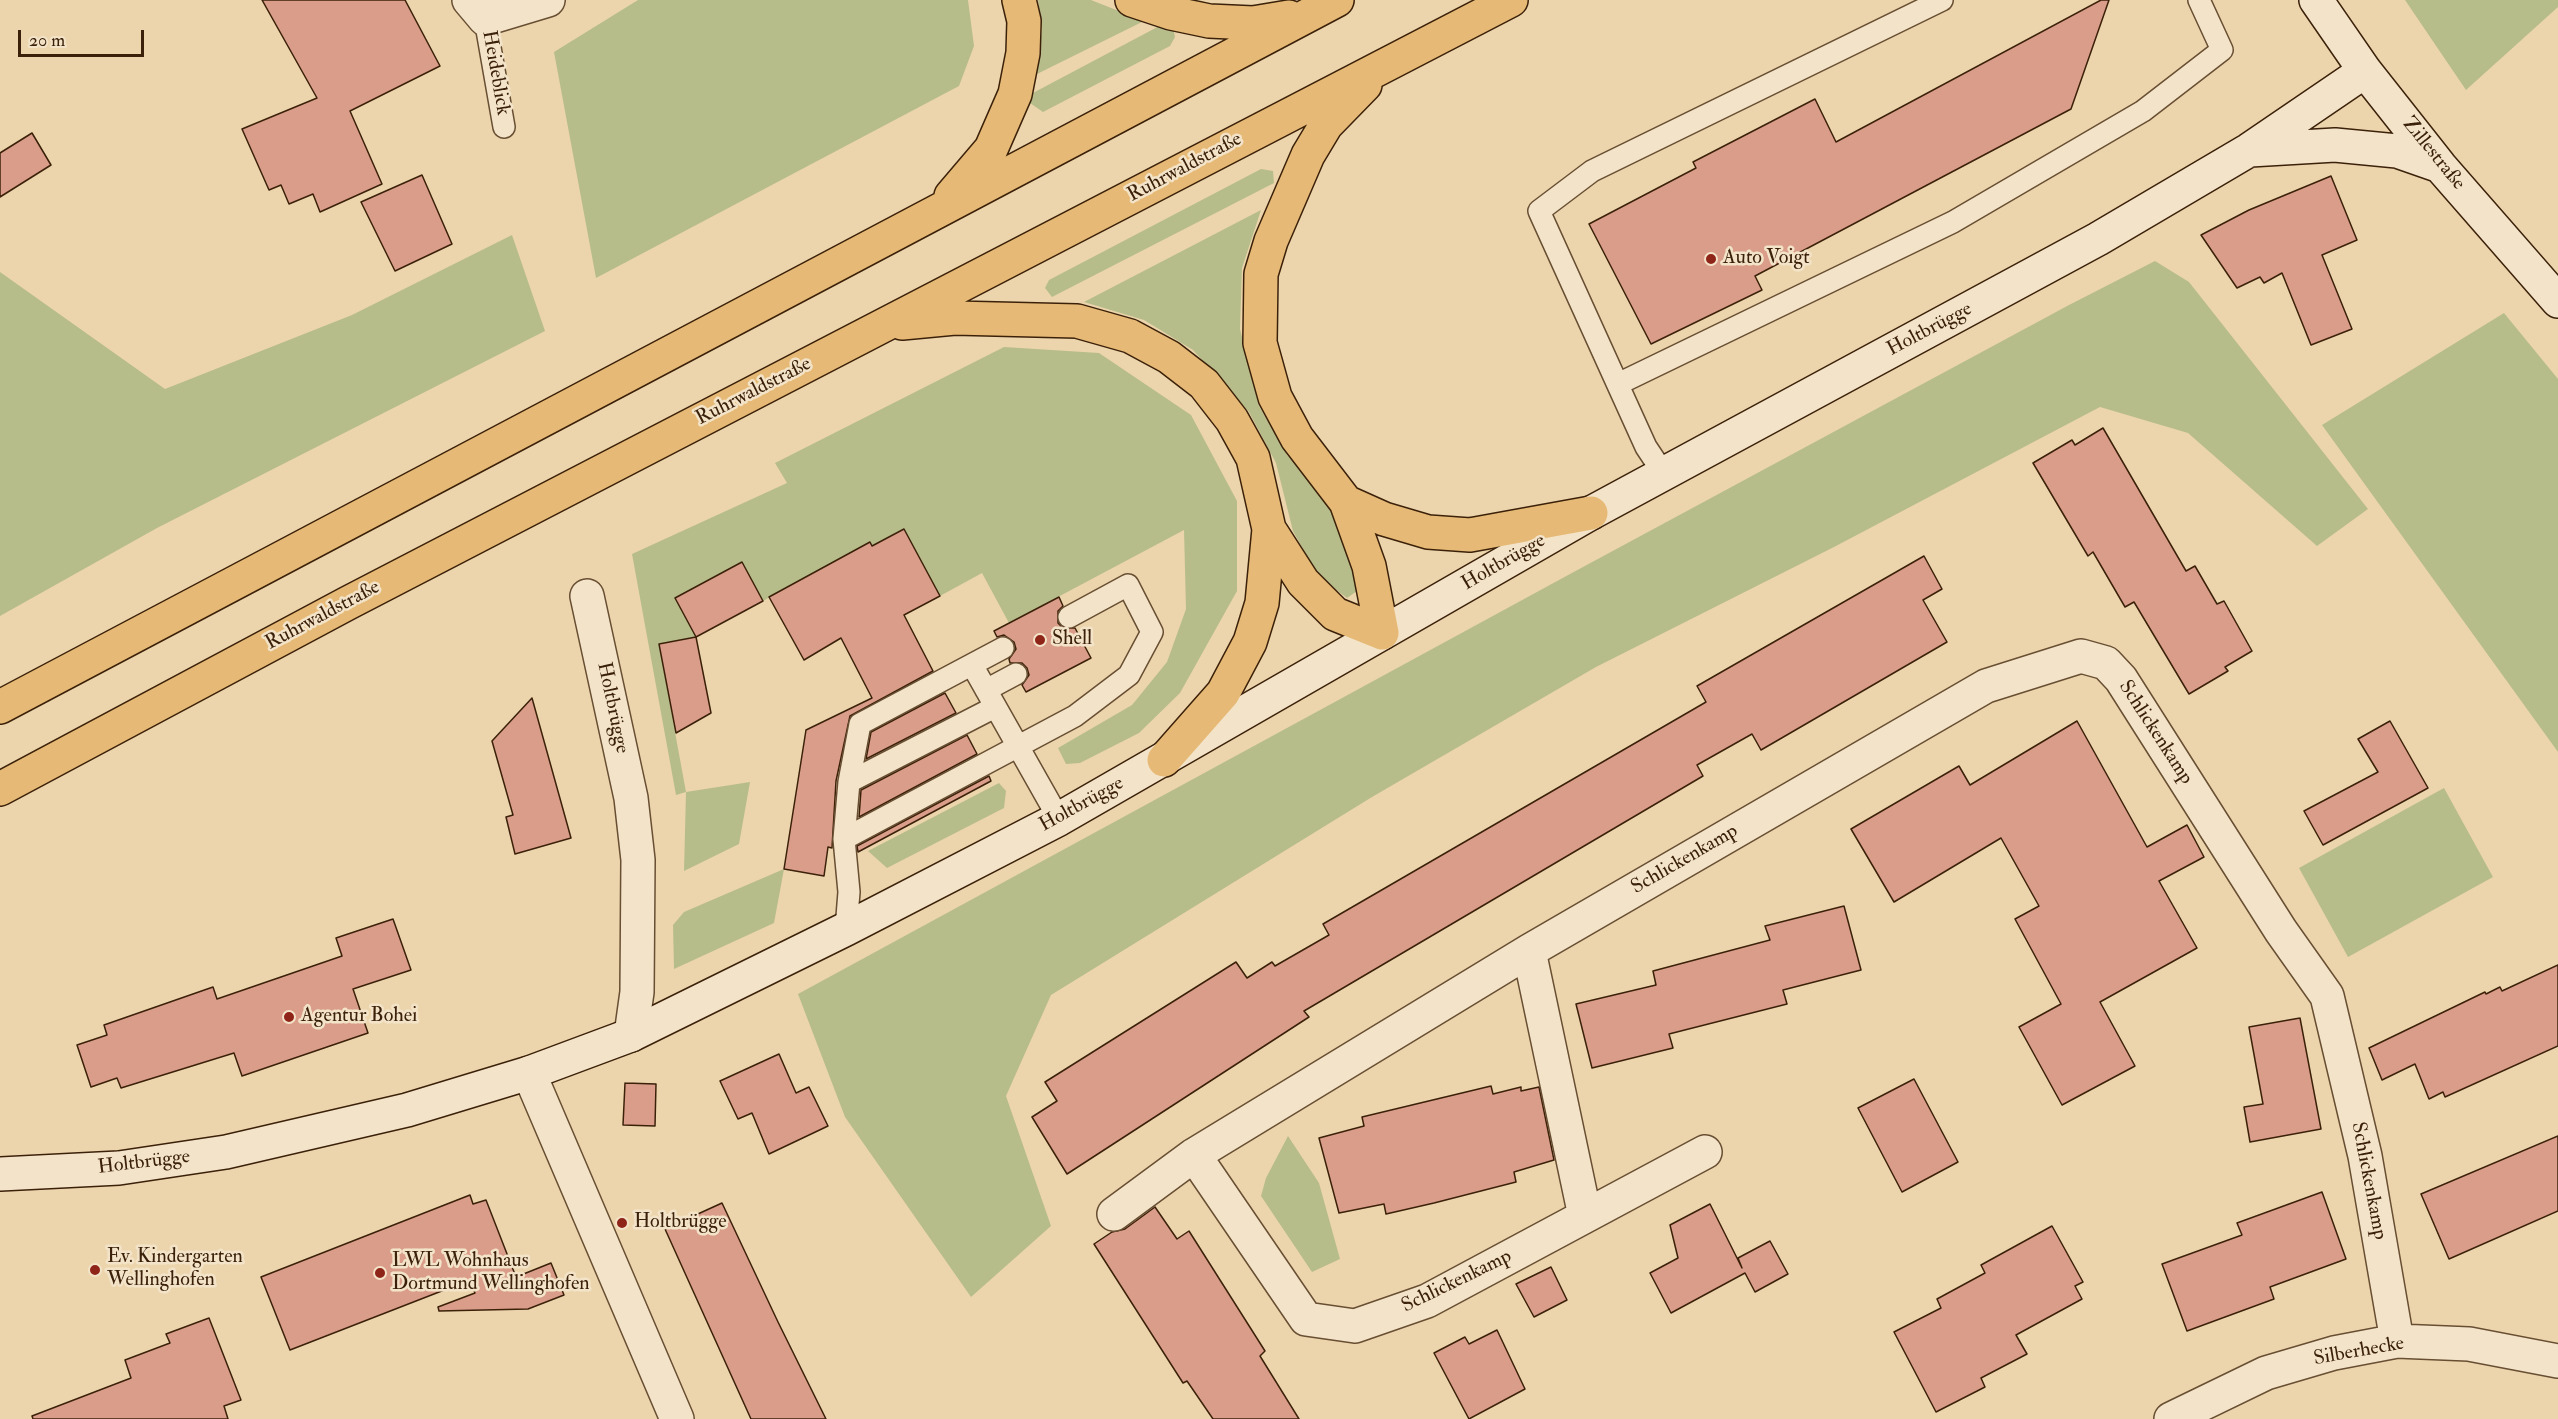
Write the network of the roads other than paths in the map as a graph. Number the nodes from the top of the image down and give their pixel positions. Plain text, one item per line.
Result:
1 (548, 0) edge
2 (1019, 0) edge
3 (1132, 0) edge
4 (1511, 0) edge
5 (1942, 0) edge
6 (2199, 0) edge
7 (2316, 0) edge
8 (1331, 3) edge
9 (477, 9) edge
10 (1406, 53) junction
11 (2365, 71) junction
12 (504, 128) dead end
13 (2249, 150) junction
14 (2440, 166) junction
15 (932, 216) junction
16 (2554, 290) edge
17 (882, 326) junction
18 (1618, 384) junction
19 (1664, 474) junction
20 (1346, 502) junction
21 (1591, 513) junction
22 (1269, 529) junction
23 (587, 596) dead end
24 (1069, 617) dead end
25 (1382, 633) junction
26 (1003, 648) dead end
27 (972, 665) junction
28 (1016, 674) dead end
29 (991, 698) junction
30 (0, 707) edge
31 (1018, 746) junction
32 (1164, 760) junction
33 (849, 782) junction
34 (0, 789) edge
35 (1059, 819) junction
36 (844, 839) junction
37 (846, 929) junction
38 (1529, 951) junction
39 (630, 1035) junction
40 (529, 1073) junction
41 (1705, 1152) dead end
42 (1194, 1155) junction
43 (0, 1174) edge
44 (1114, 1214) dead end
45 (1585, 1216) junction
46 (2397, 1341) junction
47 (2558, 1361) edge
48 (677, 1419) edge
49 (2171, 1419) edge

1 - 9 street, Heideblick
2 - 15 highway
3 - 8 highway
4 - 10 highway, Ruhrwaldstraße
5 - 18 lane
6 - 18 lane
7 - 11 street, Zillestraße
8 - 15 highway
9 - 12 lane, Heideblick
10 - 17 highway, Ruhrwaldstraße
10 - 20 highway
11 - 13 street, Holtbrügge
11 - 14 street, Zillestraße
13 - 14 street
13 - 19 street, Holtbrügge
14 - 16 street, Zillestraße
15 - 30 highway
17 - 22 highway
17 - 34 highway, Ruhrwaldstraße
18 - 19 lane
19 - 21 street, Holtbrügge
20 - 21 highway
20 - 25 highway
21 - 25 street, Holtbrügge
22 - 25 highway
22 - 32 highway
23 - 39 street, Holtbrügge
24 - 31 lane
25 - 32 street, Holtbrügge
26 - 27 lane
27 - 29 lane
27 - 33 lane
28 - 29 lane
29 - 31 lane
29 - 33 lane
31 - 35 lane
31 - 36 lane
32 - 35 street, Holtbrügge
33 - 36 lane
35 - 37 street, Holtbrügge
36 - 37 lane
37 - 39 street, Holtbrügge
38 - 42 street, Schlickenkamp
38 - 45 street
38 - 46 street, Schlickenkamp
39 - 40 street, Holtbrügge
40 - 43 street, Holtbrügge
40 - 48 street
41 - 45 street, Schlickenkamp
42 - 44 street, Schlickenkamp
42 - 45 street, Schlickenkamp
46 - 47 street, Silberhecke
46 - 49 street, Silberhecke

